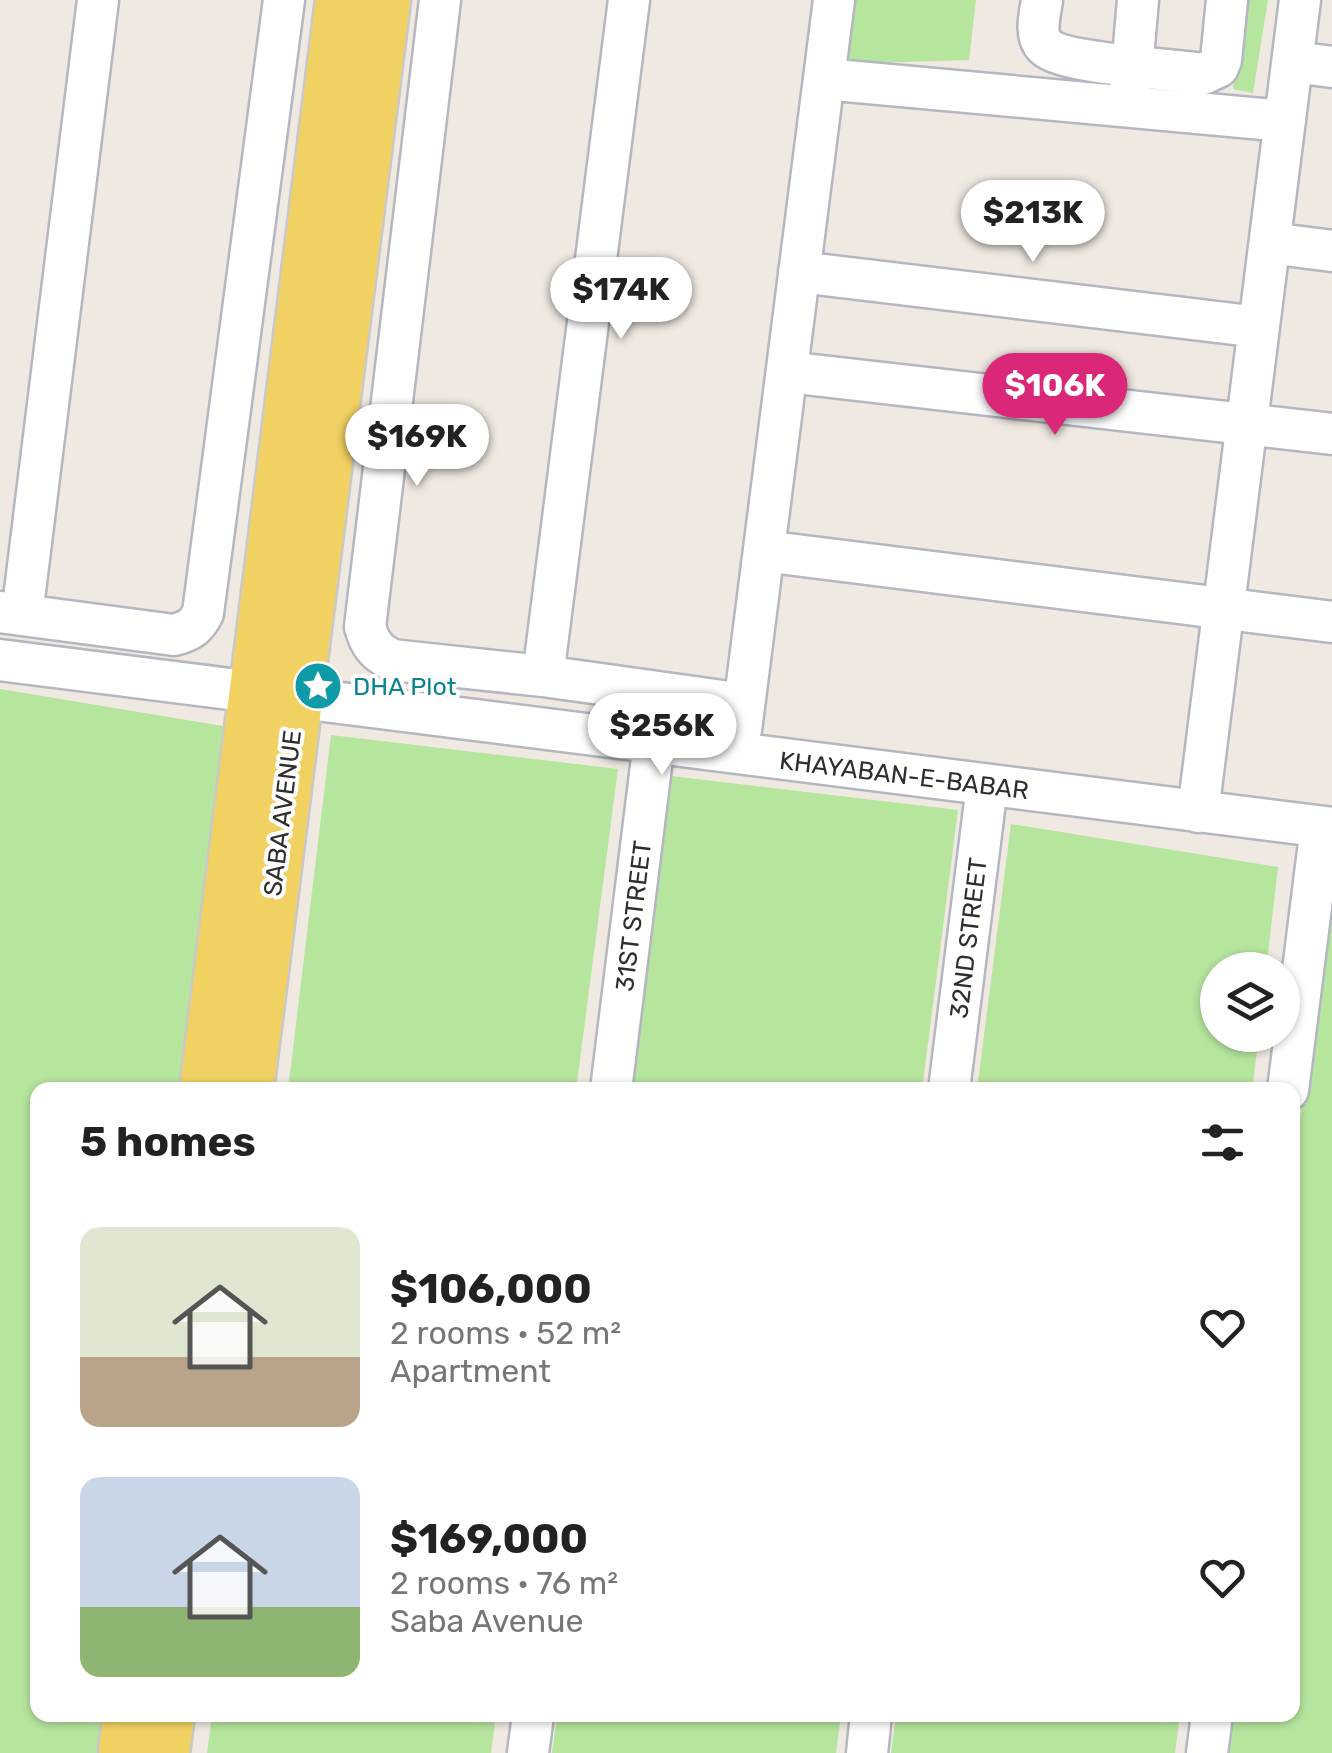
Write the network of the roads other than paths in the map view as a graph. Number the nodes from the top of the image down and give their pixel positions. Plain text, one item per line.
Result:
1 (98, 0) edge
2 (284, 0) edge
3 (341, 0) edge
4 (385, 0) edge
5 (440, 0) edge
6 (629, 0) edge
7 (834, 0) edge
8 (1042, 0) edge
9 (1138, 0) edge
10 (1227, 0) edge
11 (1300, 0) edge
12 (1292, 62) junction
13 (1131, 65) junction
14 (1332, 66) edge
15 (824, 79) junction
16 (1129, 107) junction
17 (1285, 122) junction
18 (1270, 243) junction
19 (1332, 251) edge
20 (799, 272) junction
21 (1259, 327) junction
22 (786, 372) junction
23 (1246, 424) junction
24 (1332, 434) edge
25 (764, 551) junction
26 (1224, 607) junction
27 (11, 613) edge
28 (1332, 622) edge
29 (0, 660) edge
30 (543, 676) junction
31 (275, 694) junction
32 (744, 704) junction
33 (654, 742) junction
34 (738, 753) junction
35 (987, 786) junction
36 (1198, 812) junction
37 (1326, 828) edge
38 (206, 1082) edge
39 (249, 1082) edge
40 (612, 1082) edge
41 (950, 1082) edge
42 (1289, 1082) edge
43 (127, 1722) edge
44 (168, 1722) edge
45 (532, 1722) edge
46 (871, 1722) edge
47 (1211, 1722) edge
48 (124, 1753) edge
49 (164, 1753) edge
50 (528, 1753) edge
51 (867, 1753) edge
52 (1207, 1753) edge

1 - 27 street
2 - 27 street
3 - 31 main road, SABA AVENUE
4 - 31 main road, SABA AVENUE
5 - 30 street
6 - 30 street
7 - 15 street
8 - 13 street
9 - 13 street
10 - 13 street
11 - 12 street
12 - 14 street
12 - 17 street
13 - 16 street
15 - 16 street
15 - 20 street
16 - 17 street
17 - 18 street
18 - 19 street
18 - 21 street
20 - 21 street
20 - 22 street
21 - 23 street
22 - 23 street
22 - 25 street
23 - 24 street
23 - 26 street
25 - 26 street
25 - 32 street
26 - 28 street
26 - 36 street
29 - 31 street, KHAYABAN-E-BABAR
30 - 32 street
31 - 33 street, KHAYABAN-E-BABAR
31 - 38 main road, SABA AVENUE
31 - 39 main road, SABA AVENUE
32 - 34 street
33 - 34 street, KHAYABAN-E-BABAR
33 - 40 street, 31ST STREET
34 - 35 street, KHAYABAN-E-BABAR
35 - 36 street, KHAYABAN-E-BABAR
35 - 41 street, 32ND STREET
36 - 37 street, KHAYABAN-E-BABAR
37 - 42 street
43 - 48 main road
44 - 49 main road
45 - 50 street
46 - 51 street
47 - 52 street

